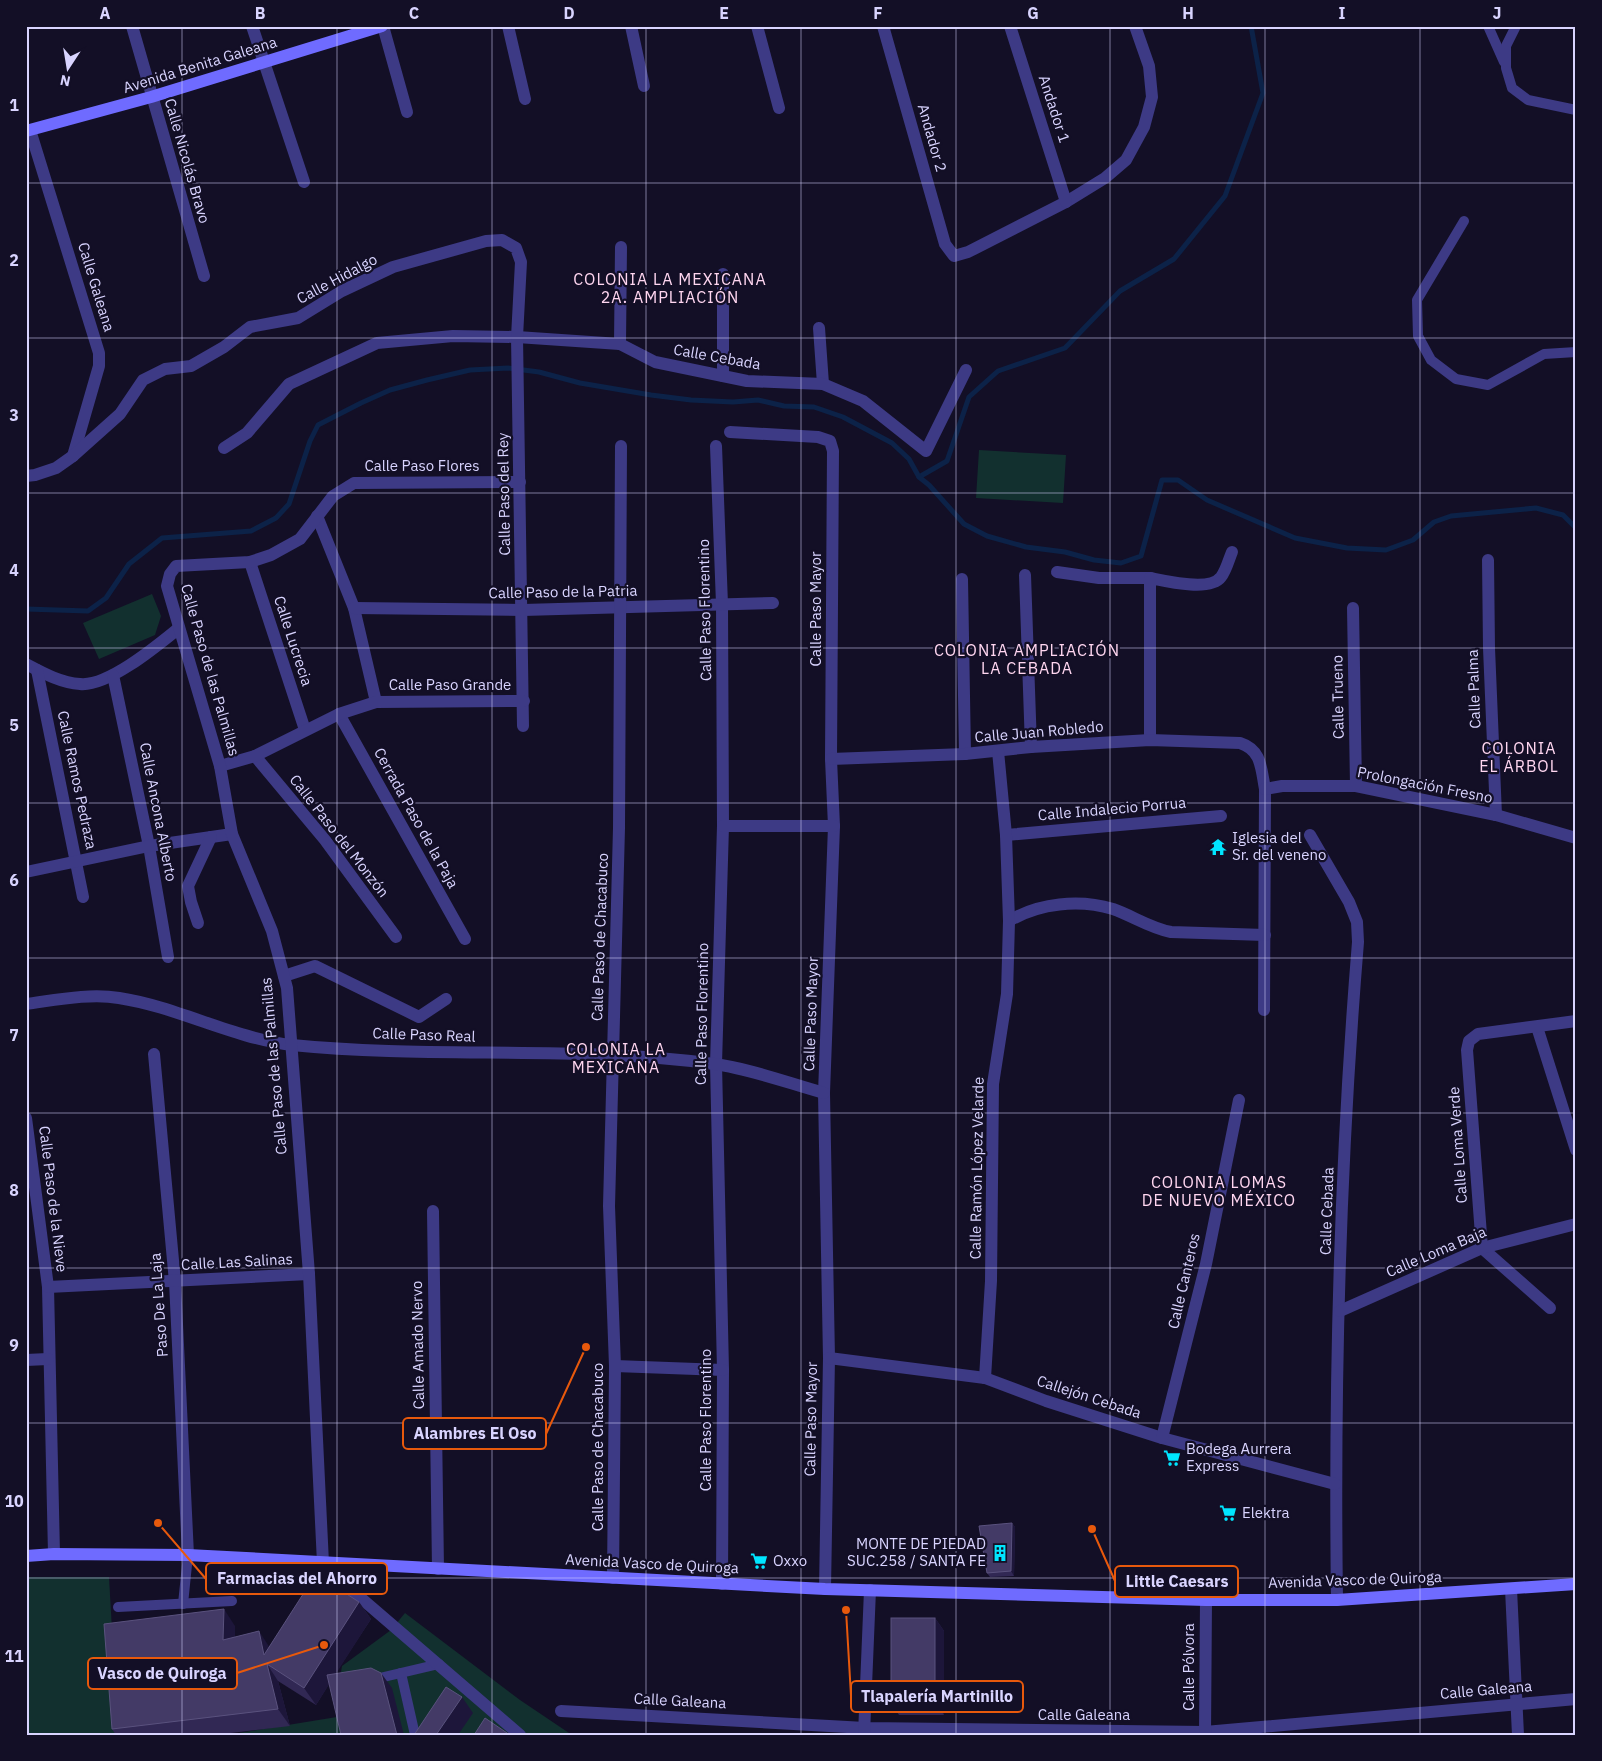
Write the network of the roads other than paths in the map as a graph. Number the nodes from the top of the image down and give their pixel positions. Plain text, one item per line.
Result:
1 (132, 26) edge
2 (252, 26) edge
3 (382, 26) edge
4 (508, 26) edge
5 (631, 26) edge
6 (757, 26) edge
7 (884, 26) edge
8 (1010, 26) edge
9 (1135, 26) edge
10 (1488, 26) edge
11 (1516, 26) edge
12 (265, 62) junction
13 (1506, 68) junction
14 (644, 86) dead end
15 (151, 97) junction
16 (525, 99) dead end
17 (779, 108) dead end
18 (1576, 110) edge
19 (407, 112) dead end
20 (28, 130) edge
21 (304, 182) dead end
22 (1066, 202) junction
23 (1464, 221) dead end
24 (621, 247) dead end
25 (521, 262) joint
26 (723, 274) dead end
27 (204, 276) dead end
28 (819, 328) dead end
29 (517, 342) junction
30 (620, 344) junction
31 (1576, 352) edge
32 (966, 370) dead end
33 (723, 376) junction
34 (823, 384) junction
35 (730, 432) dead end
36 (621, 446) dead end
37 (716, 446) dead end
38 (224, 448) dead end
39 (73, 456) junction
40 (26, 476) edge
41 (520, 482) junction
42 (317, 516) junction
43 (1232, 552) dead end
44 (1488, 560) dead end
45 (250, 562) junction
46 (1057, 572) dead end
47 (1025, 575) dead end
48 (1150, 578) junction
49 (962, 580) dead end
50 (774, 603) dead end
51 (722, 604) junction
52 (620, 607) junction
53 (354, 608) junction
54 (1353, 608) dead end
55 (523, 610) junction
56 (179, 628) junction
57 (32, 667) edge
58 (113, 675) junction
59 (524, 701) junction
60 (376, 702) junction
61 (339, 714) junction
62 (524, 726) dead end
63 (305, 730) junction
64 (1150, 740) junction
65 (1032, 746) junction
66 (998, 751) junction
67 (966, 754) junction
68 (255, 756) junction
69 (831, 760) junction
70 (220, 766) junction
71 (1356, 786) junction
72 (1265, 789) junction
73 (1496, 815) junction
74 (1220, 816) dead end
75 (723, 826) junction
76 (834, 826) junction
77 (232, 834) junction
78 (1006, 835) junction
79 (1310, 835) dead end
80 (211, 837) junction
81 (1576, 838) edge
82 (149, 846) junction
83 (77, 861) junction
84 (26, 872) edge
85 (83, 897) dead end
86 (1009, 921) junction
87 (198, 923) dead end
88 (1265, 934) junction
89 (396, 937) dead end
90 (465, 938) dead end
91 (168, 957) dead end
92 (284, 976) junction
93 (446, 999) dead end
94 (26, 1004) edge
95 (1264, 1010) dead end
96 (1576, 1021) edge
97 (1537, 1027) junction
98 (290, 1044) junction
99 (154, 1054) dead end
100 (613, 1055) junction
101 (716, 1064) junction
102 (824, 1093) junction
103 (1238, 1100) dead end
104 (26, 1118) edge
105 (1576, 1150) edge
106 (432, 1211) dead end
107 (1576, 1224) edge
108 (1482, 1248) junction
109 (308, 1274) junction
110 (175, 1282) junction
111 (48, 1287) junction
112 (1550, 1308) dead end
113 (1340, 1311) junction
114 (829, 1358) junction
115 (48, 1359) junction
116 (26, 1360) edge
117 (615, 1366) junction
118 (723, 1370) junction
119 (985, 1378) junction
120 (1162, 1438) junction
121 (1336, 1484) junction
122 (54, 1554) junction
123 (188, 1555) junction
124 (26, 1556) edge
125 (323, 1563) junction
126 (438, 1569) junction
127 (613, 1578) junction
128 (722, 1584) junction
129 (1576, 1584) edge
130 (825, 1589) junction
131 (1511, 1589) junction
132 (870, 1590) junction
133 (1206, 1600) junction
134 (1336, 1600) junction
135 (232, 1601) dead end
136 (183, 1604) junction
137 (118, 1607) dead end
138 (439, 1664) junction
139 (401, 1673) junction
140 (359, 1682) edge
141 (1576, 1698) edge
142 (1517, 1703) junction
143 (561, 1711) dead end
144 (865, 1731) edge
145 (1205, 1733) edge
146 (415, 1735) edge
147 (520, 1735) edge
148 (1518, 1735) edge

1 - 15 street, Calle Nicolás Bravo
2 - 12 street
3 - 12 main road, Avenida Benita Galeana
3 - 19 street
4 - 16 street
5 - 14 street
6 - 17 street
7 - 22 street, Andador 2
8 - 22 street, Andador 1
9 - 22 street
10 - 13 lane
11 - 13 lane
12 - 15 main road, Avenida Benita Galeana
12 - 21 street
13 - 18 lane
15 - 20 main road, Avenida Benita Galeana
15 - 27 street, Calle Nicolás Bravo
20 - 39 street, Calle Galeana
23 - 31 lane
24 - 30 street
25 - 29 street, Calle Paso del Rey
25 - 39 street, Calle Hidalgo
26 - 33 street
28 - 34 street
29 - 30 street, Calle Cebada
29 - 38 street, Calle Cebada
29 - 41 street, Calle Paso del Rey
30 - 33 street, Calle Cebada
32 - 34 street, Calle Cebada
33 - 34 street, Calle Cebada
35 - 69 street, Calle Paso Mayor
36 - 52 street, Calle Paso de Chacabuco
37 - 51 street, Calle Paso Florentino
39 - 40 street, Calle Hidalgo
41 - 42 street, Calle Paso Flores
41 - 55 street, Calle Paso del Rey
42 - 45 street
42 - 53 street
43 - 48 street
44 - 73 street, Calle Palma
45 - 56 street, Calle Paso de las Palmillas
45 - 63 street, Calle Lucrecia
46 - 48 street
47 - 65 street
48 - 64 street
49 - 67 street
50 - 51 street, Calle Paso de la Patria
51 - 52 street, Calle Paso de la Patria
51 - 75 street, Calle Paso Florentino
52 - 55 street, Calle Paso de la Patria
52 - 100 street, Calle Paso de Chacabuco
53 - 55 street, Calle Paso de la Patria
53 - 60 street
54 - 71 street, Calle Trueno
55 - 59 street, Calle Paso del Rey
56 - 58 street
56 - 70 street, Calle Paso de las Palmillas
57 - 58 street
57 - 83 street, Calle Ramos Pedraza
58 - 82 street, Calle Ancona Alberto
59 - 60 street, Calle Paso Grande
59 - 62 street, Calle Paso del Rey
60 - 61 street, Calle Paso Grande
61 - 63 street, Calle Paso Grande
61 - 90 street, Cerrada Paso de la Paja
63 - 68 street, Calle Paso Grande
64 - 65 street, Calle Juan Robledo
64 - 72 street, Calle Juan Robledo
65 - 66 street, Calle Juan Robledo
66 - 67 street, Calle Juan Robledo
66 - 78 street, Calle Ramón López Velarde
67 - 69 street, Calle Juan Robledo
68 - 70 street, Calle Paso Grande
68 - 89 street, Calle Paso del Monzón
69 - 76 street, Calle Paso Mayor
70 - 77 street, Calle Paso de las Palmillas
71 - 72 street, Prolongación Fresno
71 - 73 street, Prolongación Fresno
72 - 88 street
73 - 81 street, Prolongación Fresno
74 - 78 street, Calle Indalecio Porrua
75 - 76 street
75 - 101 street, Calle Paso Florentino
76 - 102 street, Calle Paso Mayor
77 - 80 street
77 - 92 street, Calle Paso de las Palmillas
78 - 86 street, Calle Ramón López Velarde
79 - 113 street, Calle Cebada
80 - 82 street
80 - 87 street
82 - 83 street
82 - 91 street, Calle Ancona Alberto
83 - 84 street
83 - 85 street, Calle Ramos Pedraza
86 - 88 street
86 - 119 street, Calle Ramón López Velarde
88 - 95 street
92 - 93 street
92 - 98 street, Calle Paso de las Palmillas
94 - 98 street, Calle Paso Real
96 - 97 street
97 - 105 street
97 - 108 street, Calle Loma Verde
98 - 100 street, Calle Paso Real
98 - 109 street, Calle Paso de las Palmillas
99 - 110 street, Paso De La Laja
100 - 101 street, Calle Paso Real
100 - 117 street, Calle Paso de Chacabuco
101 - 102 street, Calle Paso Real
101 - 118 street, Calle Paso Florentino
102 - 114 street, Calle Paso Mayor
103 - 120 street, Calle Canteros
104 - 111 street, Calle Paso de la Nieve
106 - 126 street, Calle Amado Nervo
107 - 108 street, Calle Loma Baja
108 - 112 street
108 - 113 street, Calle Loma Baja
109 - 110 street, Calle Las Salinas
109 - 125 street, Calle Paso de las Palmillas
110 - 111 street, Calle Las Salinas
110 - 123 street, Paso De La Laja
111 - 115 street, Calle Paso de la Nieve
113 - 121 street, Calle Cebada
114 - 119 street, Callejón Cebada
114 - 130 street, Calle Paso Mayor
115 - 116 street
115 - 122 street, Calle Paso de la Nieve
117 - 118 street
117 - 127 street, Calle Paso de Chacabuco
118 - 128 street, Calle Paso Florentino
119 - 120 street, Callejón Cebada
120 - 121 street, Callejón Cebada
121 - 134 street, Calle Cebada
122 - 123 main road, Avenida Vasco de Quiroga
122 - 124 main road, Avenida Vasco de Quiroga
123 - 125 main road, Avenida Vasco de Quiroga
123 - 136 lane
125 - 126 main road, Avenida Vasco de Quiroga
125 - 138 street
126 - 127 main road, Avenida Vasco de Quiroga
127 - 128 main road, Avenida Vasco de Quiroga
128 - 130 main road, Avenida Vasco de Quiroga
129 - 131 main road, Avenida Vasco de Quiroga
130 - 132 main road, Avenida Vasco de Quiroga
131 - 134 main road, Avenida Vasco de Quiroga
131 - 142 street
132 - 133 main road, Avenida Vasco de Quiroga
132 - 144 street
133 - 134 main road, Avenida Vasco de Quiroga
133 - 145 street, Calle Pólvora
135 - 136 lane
136 - 137 lane
138 - 139 lane
138 - 147 street
139 - 140 lane
139 - 146 lane
141 - 142 street, Calle Galeana
142 - 145 street, Calle Galeana
142 - 148 street
143 - 144 street, Calle Galeana
144 - 145 street, Calle Galeana

